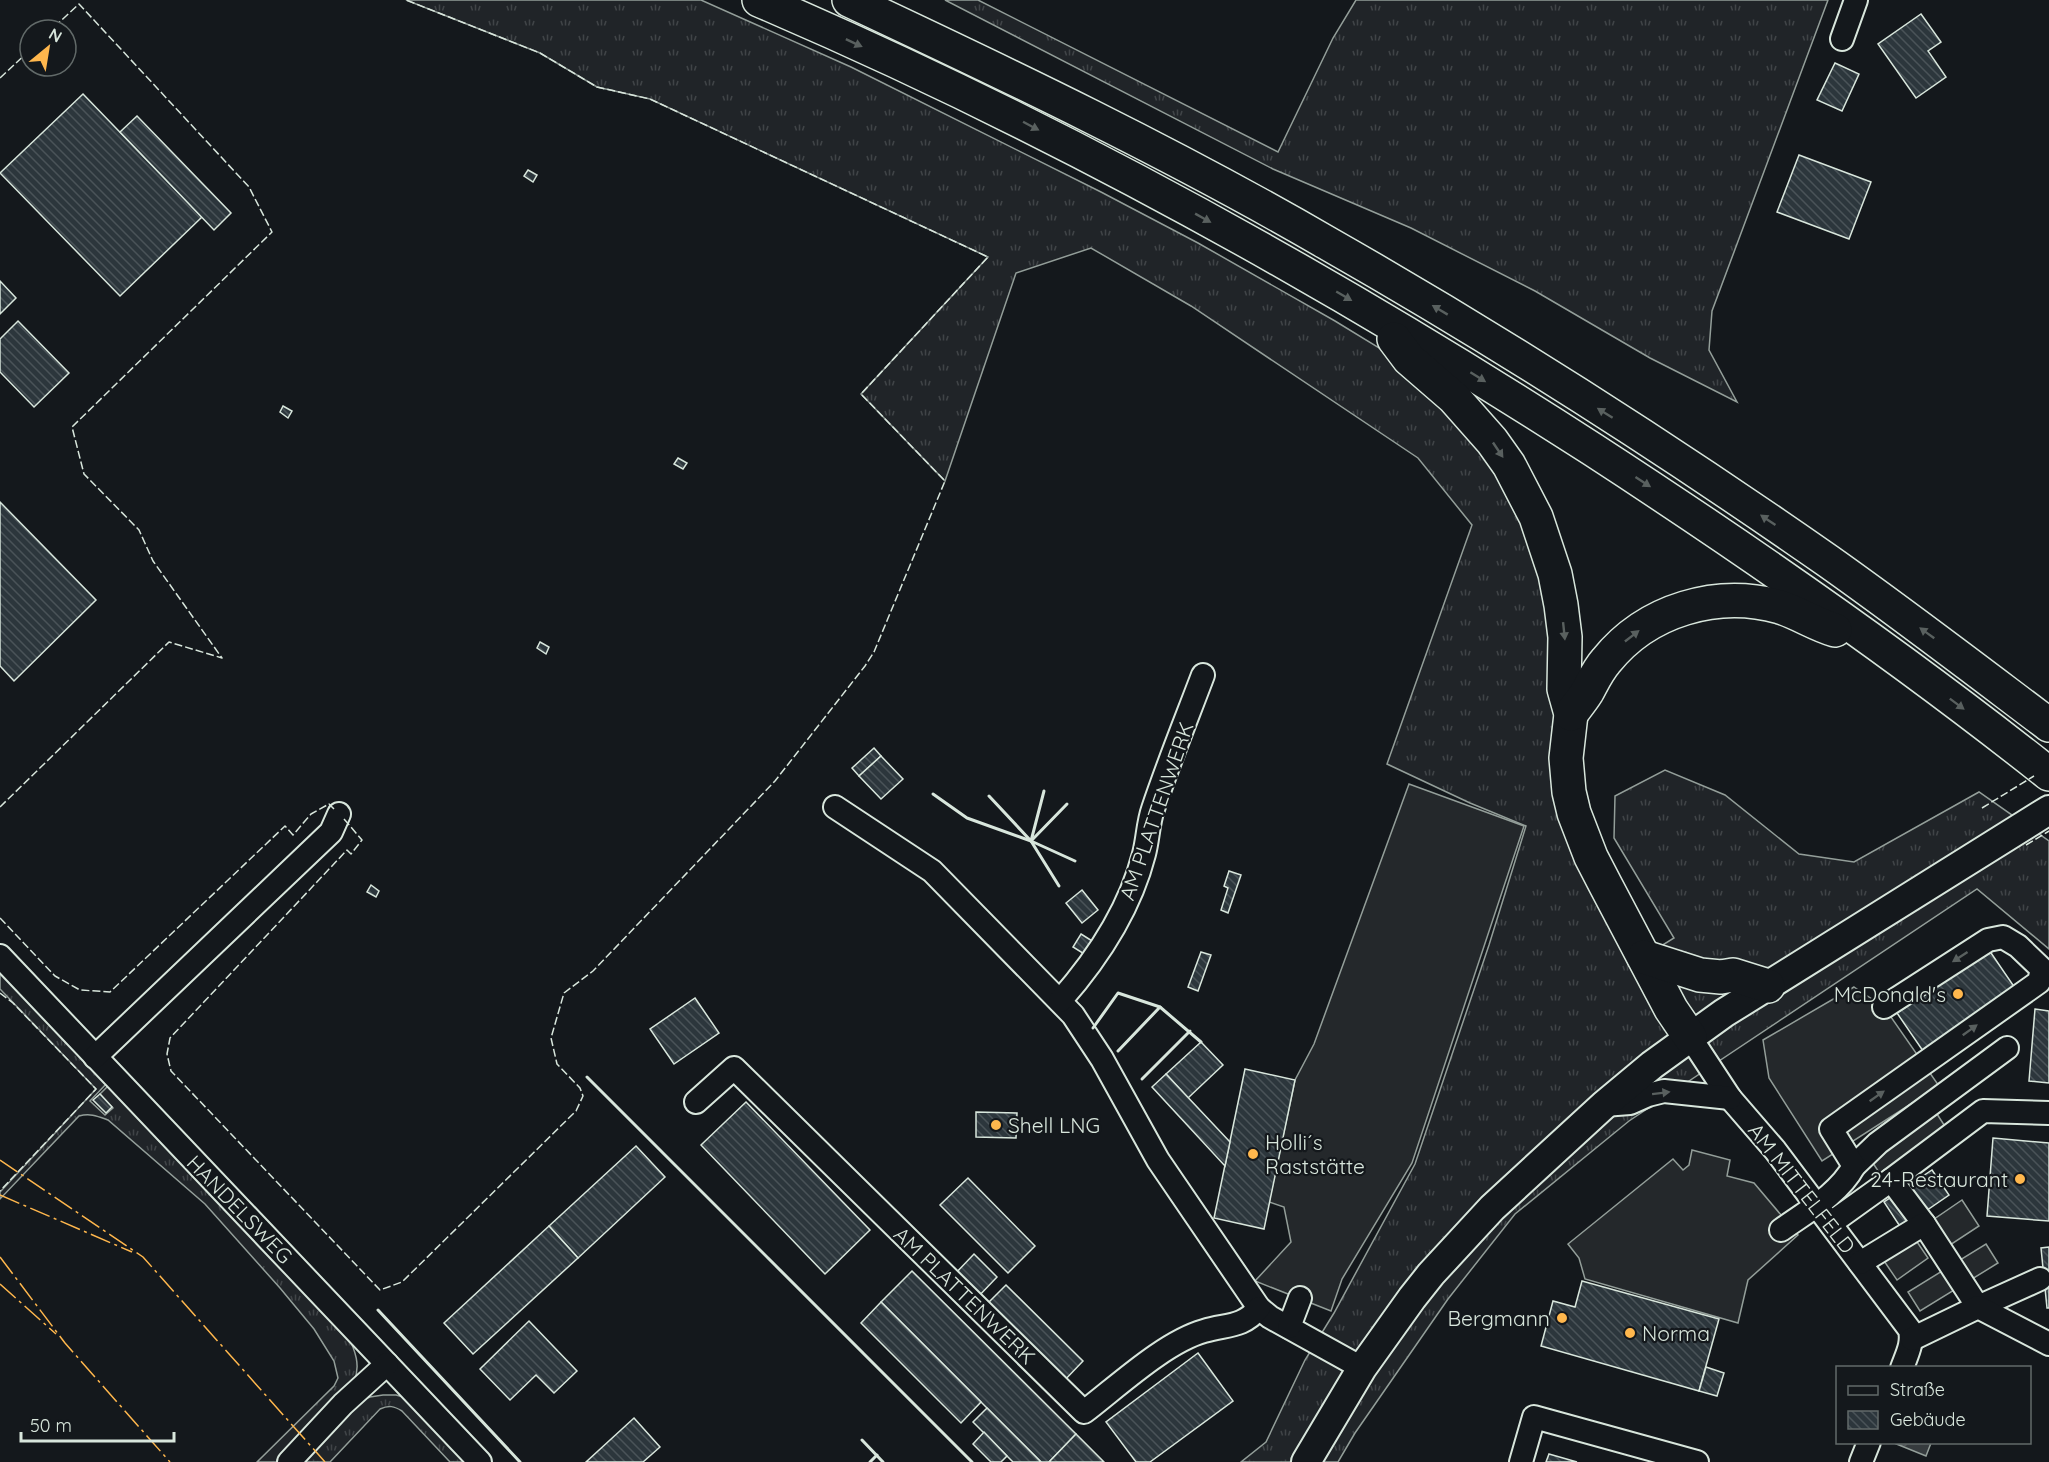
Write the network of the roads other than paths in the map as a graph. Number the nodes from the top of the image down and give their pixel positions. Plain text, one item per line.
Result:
1 (759, 0) edge
2 (849, 0) edge
3 (1856, 0) edge
4 (1842, 39) dead end
5 (1374, 314) junction
6 (1873, 640) junction
7 (1203, 675) dead end
8 (1570, 714) junction
9 (2049, 725) edge
10 (2049, 774) edge
11 (835, 807) dead end
12 (2049, 810) edge
13 (339, 814) dead end
14 (0, 956) edge
15 (1644, 957) junction
16 (1768, 986) junction
17 (1060, 1001) junction
18 (1884, 1007) dead end
19 (1690, 1037) junction
20 (2007, 1048) dead end
21 (95, 1057) junction
22 (1731, 1098) junction
23 (696, 1102) dead end
24 (1604, 1105) junction
25 (2049, 1113) edge
26 (1854, 1166) junction
27 (1892, 1180) junction
28 (1817, 1205) junction
29 (1831, 1223) junction
30 (1924, 1224) junction
31 (1781, 1230) dead end
32 (1860, 1263) junction
33 (2040, 1279) dead end
34 (1300, 1298) dead end
35 (1978, 1307) junction
36 (1259, 1308) junction
37 (1288, 1327) junction
38 (1912, 1339) junction
39 (2049, 1344) edge
40 (387, 1364) junction
41 (1903, 1366) edge
42 (1362, 1368) junction
43 (1869, 1444) edge
44 (289, 1462) edge
45 (480, 1462) edge
46 (1306, 1462) edge
47 (1521, 1462) edge
48 (1697, 1462) edge
49 (1861, 1462) edge

1 -> 5 highway
9 -> 2 highway
3 - 4 street
5 -> 6 highway
5 -> 8 highway
8 -> 6 highway
6 -> 10 highway
7 - 17 street, AM PLATTENWERK
8 - 15 highway
11 - 17 street
12 - 16 main road
13 - 21 street
14 - 21 street, HANDELSWEG
15 - 16 highway
15 - 19 highway
16 - 19 main road
17 - 36 street
26 -> 18 street
19 - 22 street, AM MITTELFELD
19 - 24 main road
20 - 26 street
21 - 40 street, HANDELSWEG
24 -> 22 street
22 - 28 street, AM MITTELFELD
23 - 36 street, AM PLATTENWERK
24 - 42 main road
25 - 27 street
26 - 28 street
27 - 29 street
27 - 30 street
28 - 29 street, AM MITTELFELD
28 - 31 street
29 - 32 street, AM MITTELFELD
30 - 32 street
30 - 35 street
32 - 38 street, AM MITTELFELD
33 - 35 street
34 - 37 street
35 - 38 street
35 - 39 street
36 - 37 street
37 - 42 street
38 - 41 street
40 - 44 street
40 - 45 street, HANDELSWEG
42 - 46 main road
43 - 49 street
47 - 48 street

